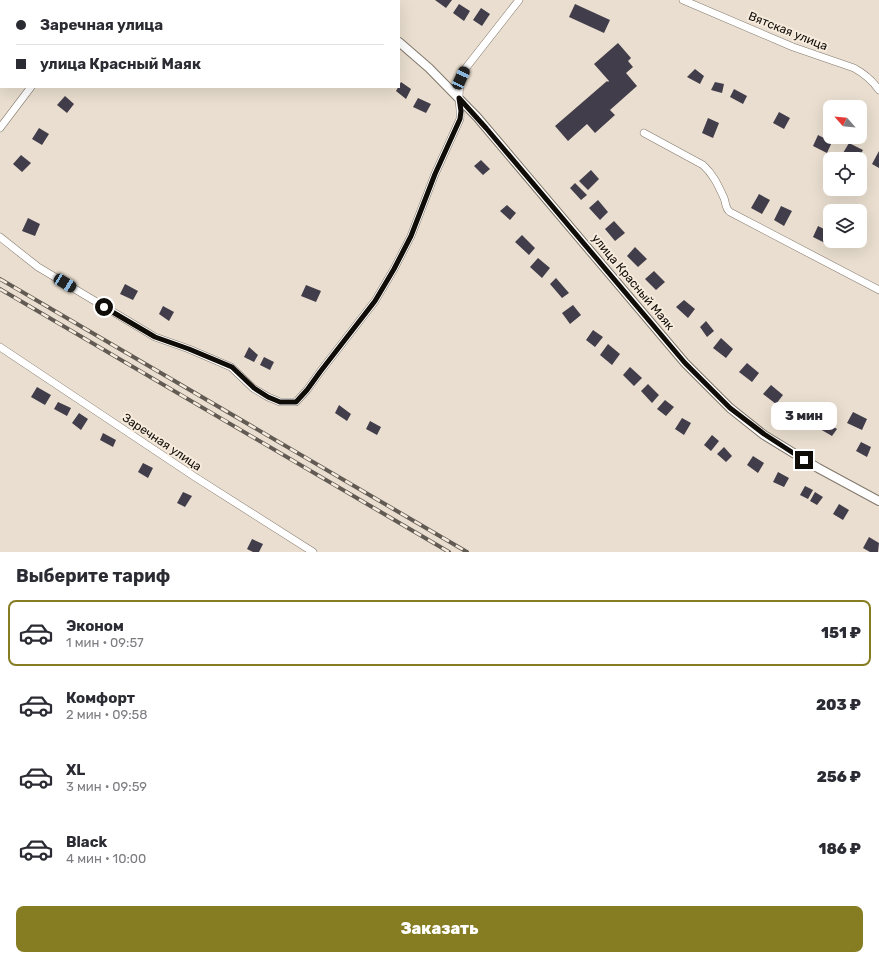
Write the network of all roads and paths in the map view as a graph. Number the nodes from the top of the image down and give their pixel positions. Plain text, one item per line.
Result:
1 (519, 0) edge
2 (683, 0) edge
3 (400, 43) edge
4 (30, 88) edge
5 (879, 90) edge
6 (459, 98) junction
7 (0, 128) edge
8 (644, 133) dead end
9 (0, 237) edge
10 (879, 290) edge
11 (0, 347) edge
12 (879, 501) edge
13 (313, 552) edge

1 - 6 street
2 - 5 street, Вятская улица
3 - 6 street, улица Красный Маяк
4 - 7 street
6 - 9 street
6 - 12 street, улица Красный Маяк
8 - 10 street
11 - 13 street, Заречная улица

